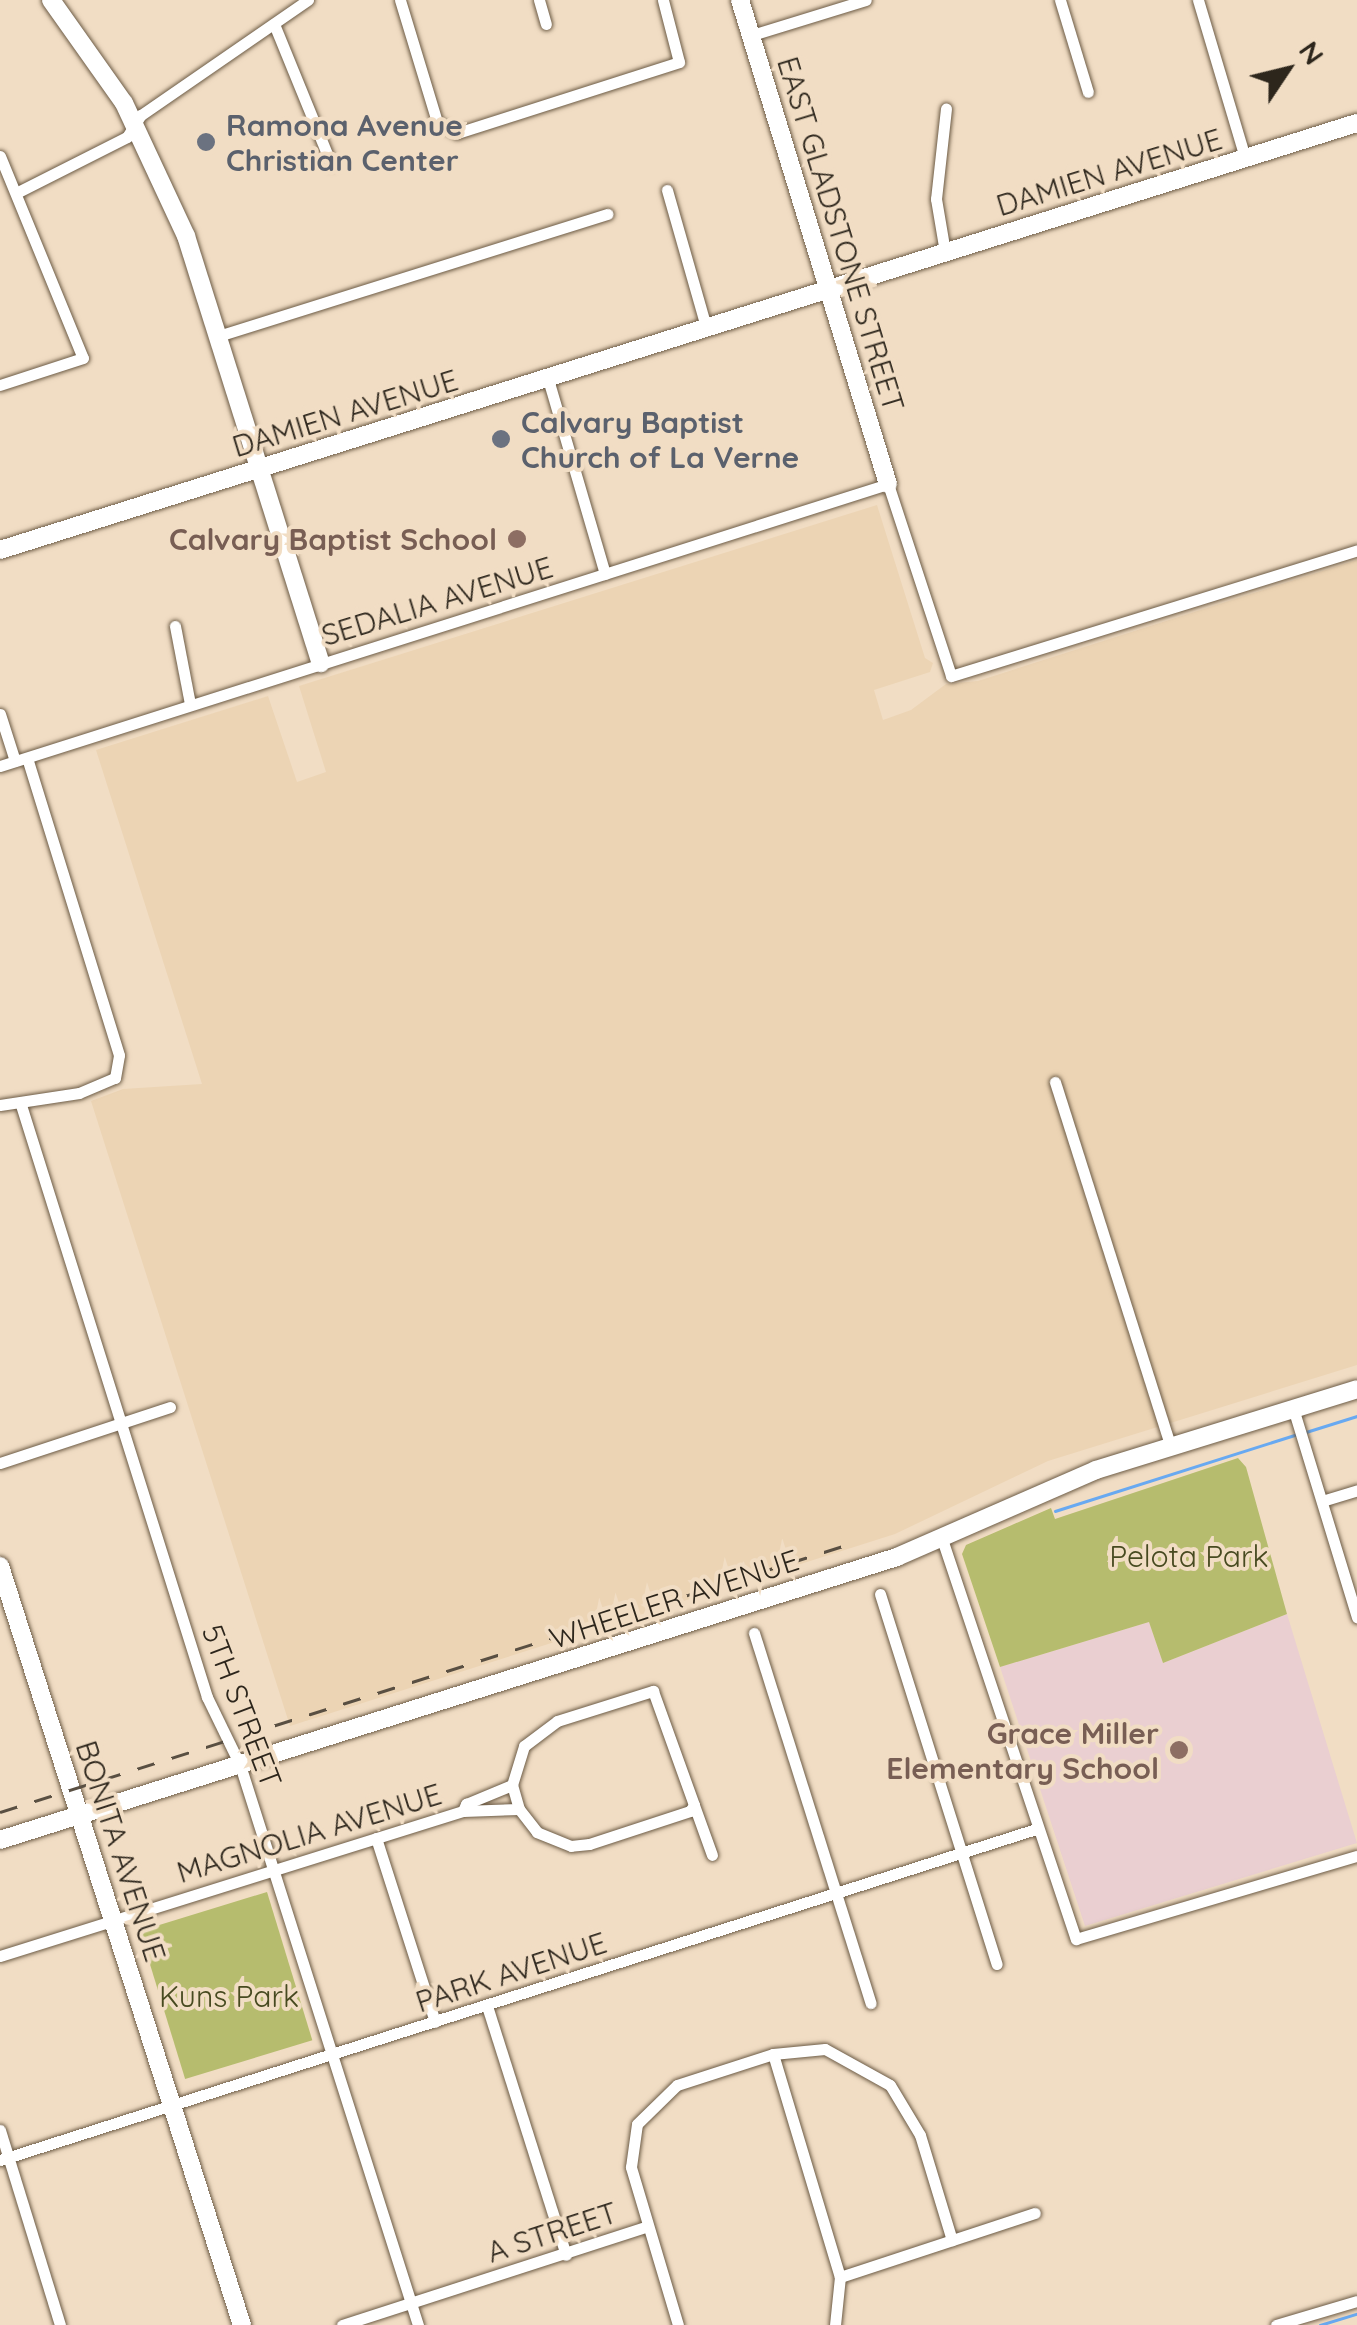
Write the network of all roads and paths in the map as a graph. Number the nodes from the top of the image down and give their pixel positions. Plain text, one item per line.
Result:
1 (51, 0) edge
2 (308, 0) edge
3 (400, 0) edge
4 (539, 0) edge
5 (663, 0) edge
6 (740, 0) edge
7 (866, 0) edge
8 (1060, 0) edge
9 (1198, 0) edge
10 (274, 24) junction
11 (546, 24) dead end
12 (752, 34) junction
13 (1088, 92) dead end
14 (946, 109) dead end
15 (1357, 123) edge
16 (135, 126) junction
17 (0, 156) edge
18 (1244, 158) junction
19 (331, 164) dead end
20 (667, 190) dead end
21 (18, 192) junction
22 (606, 214) dead end
23 (946, 252) junction
24 (830, 288) junction
25 (706, 327) junction
26 (221, 334) junction
27 (548, 379) junction
28 (0, 386) edge
29 (259, 468) junction
30 (888, 484) junction
31 (0, 550) edge
32 (1357, 550) edge
33 (605, 574) junction
34 (175, 626) dead end
35 (321, 663) junction
36 (190, 704) junction
37 (0, 714) edge
38 (21, 760) junction
39 (0, 766) edge
40 (1055, 1082) dead end
41 (21, 1104) junction
42 (0, 1105) edge
43 (1357, 1388) edge
44 (170, 1407) dead end
45 (1293, 1408) junction
46 (120, 1424) junction
47 (1171, 1447) junction
48 (0, 1463) edge
49 (1357, 1490) edge
50 (1322, 1501) junction
51 (942, 1539) junction
52 (0, 1566) edge
53 (880, 1594) dead end
54 (1357, 1617) edge
55 (754, 1633) dead end
56 (240, 1765) junction
57 (512, 1785) junction
58 (694, 1805) junction
59 (518, 1809) junction
60 (464, 1811) junction
61 (80, 1813) junction
62 (1036, 1829) junction
63 (376, 1838) junction
64 (0, 1840) edge
65 (962, 1854) junction
66 (712, 1855) dead end
67 (1357, 1856) edge
68 (272, 1868) junction
69 (837, 1895) junction
70 (114, 1921) junction
71 (0, 1956) edge
72 (997, 1964) dead end
73 (872, 2004) dead end
74 (487, 2006) junction
75 (435, 2022) junction
76 (773, 2054) junction
77 (331, 2055) junction
78 (172, 2104) junction
79 (0, 2130) edge
80 (4, 2158) edge
81 (1035, 2214) dead end
82 (645, 2227) junction
83 (952, 2240) junction
84 (566, 2254) junction
85 (840, 2277) junction
86 (1357, 2301) edge
87 (411, 2304) junction
88 (60, 2325) edge
89 (242, 2325) edge
90 (342, 2325) edge
91 (418, 2325) edge
92 (678, 2325) edge
93 (835, 2325) edge
94 (1276, 2325) edge

1 - 16 main road
2 - 10 street
3 - 5 street
4 - 11 street
6 - 12 main road, EAST GLADSTONE STREET
7 - 12 street
8 - 13 street
9 - 18 street
10 - 16 street
10 - 19 street
12 - 24 main road, EAST GLADSTONE STREET
14 - 23 street
15 - 18 main road, DAMIEN AVENUE
16 - 21 street
16 - 26 main road
17 - 21 street
18 - 23 main road, DAMIEN AVENUE
20 - 25 street
21 - 28 street
22 - 26 street
23 - 24 main road, DAMIEN AVENUE
24 - 25 main road, DAMIEN AVENUE
24 - 30 main road, EAST GLADSTONE STREET
25 - 27 main road, DAMIEN AVENUE
26 - 29 main road
27 - 29 main road, DAMIEN AVENUE
27 - 33 street
29 - 31 main road, DAMIEN AVENUE
29 - 35 main road
30 - 32 street
30 - 33 street, SEDALIA AVENUE
33 - 35 street, SEDALIA AVENUE
34 - 36 street
35 - 36 street, SEDALIA AVENUE
36 - 38 street, SEDALIA AVENUE
37 - 38 street
38 - 39 street, SEDALIA AVENUE
38 - 41 street
40 - 47 street
41 - 42 street
41 - 46 street, 5TH STREET
43 - 45 main road, WHEELER AVENUE
44 - 46 street
45 - 47 main road, WHEELER AVENUE
45 - 50 street
46 - 48 street
46 - 56 street, 5TH STREET
47 - 51 main road, WHEELER AVENUE
49 - 50 street
50 - 54 street
51 - 56 main road, WHEELER AVENUE
51 - 62 street
52 - 61 main road, BONITA AVENUE
53 - 65 street
55 - 69 street
56 - 61 main road, WHEELER AVENUE
56 - 68 street, 5TH STREET
57 - 58 street
57 - 59 street
57 - 60 street
58 - 59 street
58 - 66 street
59 - 60 street, MAGNOLIA AVENUE
60 - 63 street, MAGNOLIA AVENUE
61 - 64 main road, WHEELER AVENUE
61 - 70 main road, BONITA AVENUE
62 - 65 street, PARK AVENUE
62 - 67 street
63 - 68 street, MAGNOLIA AVENUE
63 - 75 street
65 - 69 street, PARK AVENUE
65 - 72 street
68 - 70 street, MAGNOLIA AVENUE
68 - 77 street, 5TH STREET
69 - 73 street
69 - 74 street, PARK AVENUE
70 - 71 street, MAGNOLIA AVENUE
70 - 78 main road, BONITA AVENUE
74 - 75 street, PARK AVENUE
74 - 84 street
75 - 77 street, PARK AVENUE
76 - 82 street, A STREET
76 - 83 street, A STREET
76 - 85 street
77 - 78 street, PARK AVENUE
77 - 87 street, 5TH STREET
78 - 80 street, PARK AVENUE
78 - 89 main road, BONITA AVENUE
79 - 80 street
80 - 88 street
81 - 83 street
82 - 84 street, A STREET
82 - 92 street
83 - 85 street
84 - 87 street, A STREET
85 - 93 street
86 - 94 street
87 - 90 street, A STREET
87 - 91 street, 5TH STREET

